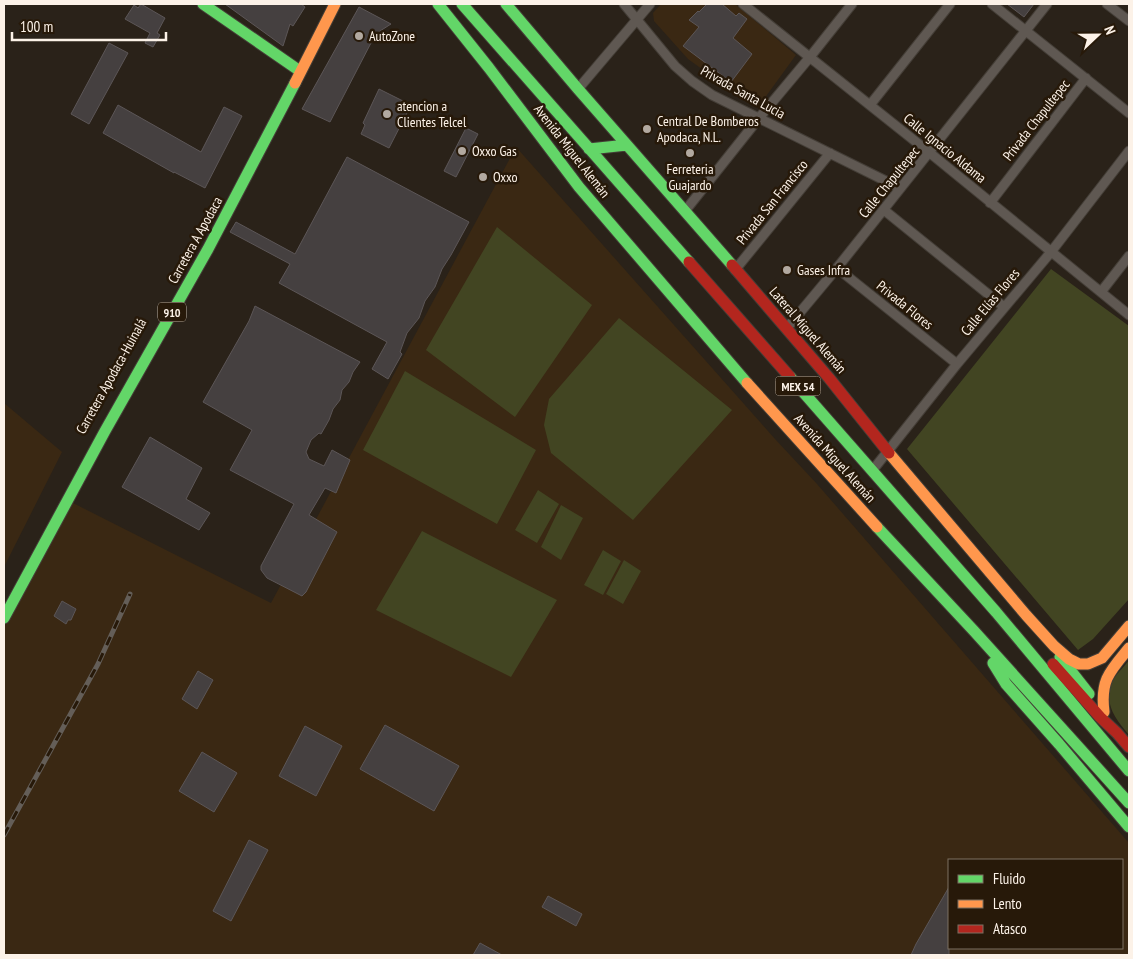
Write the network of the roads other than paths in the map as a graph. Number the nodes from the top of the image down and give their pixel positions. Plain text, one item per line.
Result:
1 (203, 4) edge
2 (328, 4) edge
3 (335, 4) edge
4 (438, 4) edge
5 (462, 4) edge
6 (478, 4) edge
7 (506, 4) edge
8 (624, 4) edge
9 (650, 4) edge
10 (852, 4) edge
11 (950, 4) edge
12 (992, 4) edge
13 (1047, 4) edge
14 (1107, 4) edge
15 (746, 5) edge
16 (637, 20) junction
17 (1129, 21) edge
18 (483, 28) junction
19 (1026, 30) junction
20 (810, 57) junction
21 (297, 68) junction
22 (1086, 78) junction
23 (578, 89) junction
24 (870, 105) junction
25 (1129, 113) edge
26 (759, 118) junction
27 (627, 145) junction
28 (589, 149) junction
29 (1129, 151) edge
30 (830, 153) junction
31 (930, 153) junction
32 (900, 188) junction
33 (990, 202) junction
34 (685, 210) junction
35 (884, 210) junction
36 (1051, 252) junction
37 (1129, 256) edge
38 (837, 268) junction
39 (736, 270) junction
40 (1101, 292) junction
41 (1004, 307) junction
42 (1129, 315) edge
43 (787, 328) junction
44 (957, 364) junction
45 (888, 451) junction
46 (872, 471) junction
47 (4, 604) edge
48 (996, 612) junction
49 (1026, 615) junction
50 (4, 618) edge
51 (1129, 626) edge
52 (974, 631) junction
53 (1129, 648) edge
54 (1104, 712) junction
55 (1117, 733) junction
56 (1129, 746) edge
57 (1129, 772) edge
58 (1129, 803) edge
59 (1129, 828) edge

1 - 21 main road
2 - 21 main road, Carretera Apodaca-Huinalá / 910
3 - 50 main road, Carretera A Apodaca / 910
4 - 52 main road, Avenida Miguel Alemán / MEX 54
5 - 18 main road, Avenida Miguel Alemán / MEX 54
6 - 18 main road
7 - 23 main road, Lateral Miguel Alemán
8 - 16 street, Privada Santa Lucia
9 - 16 street
10 - 20 street
11 - 24 street
12 - 19 street
13 - 19 street, Calle Chapultepec
14 - 17 street
15 - 20 street, Calle Ignacio Aldama
16 - 23 street
16 - 26 street, Privada Santa Lucia
18 - 28 main road, Avenida Miguel Alemán / MEX 54
19 - 22 street
19 - 31 street, Calle Chapultepec
20 - 24 street, Calle Ignacio Aldama
20 - 26 street
21 - 47 main road, Carretera Apodaca-Huinalá / 910
22 - 25 street
22 - 33 street, Privada Chapultepec
23 - 27 main road, Lateral Miguel Alemán
24 - 31 street, Calle Ignacio Aldama
26 - 30 street, Privada Santa Lucia
26 - 34 street
27 - 28 main road
27 - 34 main road, Lateral Miguel Alemán
28 - 46 main road, Avenida Miguel Alemán / MEX 54
29 - 36 street, Calle Elías Flores
30 - 32 street, Privada Santa Lucia
30 - 39 street, Privada San Francisco
31 - 32 street, Calle Chapultepec
31 - 33 street, Calle Ignacio Aldama
32 - 35 street, Calle Chapultepec
33 - 36 street, Calle Ignacio Aldama
34 - 39 main road, Lateral Miguel Alemán
35 - 38 street, Calle Chapultepec
35 - 41 street
36 - 40 street, Calle Ignacio Aldama
36 - 41 street, Calle Elías Flores
37 - 40 street
38 - 43 street, Calle Chapultepec
38 - 44 street, Privada Flores
39 - 43 main road, Lateral Miguel Alemán
40 - 42 street, Calle Ignacio Aldama
41 - 44 street, Calle Elías Flores
43 - 45 main road, Lateral Miguel Alemán
44 - 45 street, Calle Elías Flores
45 - 46 street, Calle Elías Flores
45 - 49 main road, Lateral Miguel Alemán
46 - 48 main road, Avenida Miguel Alemán / MEX 54
48 - 55 main road
48 - 57 main road, Avenida Miguel Alemán / MEX 54
49 - 51 main road, Lateral Miguel Alemán
49 - 54 main road
52 - 58 main road, Avenida Miguel Alemán / MEX 54
52 - 59 main road
53 - 54 main road
54 - 55 main road
55 - 56 main road

